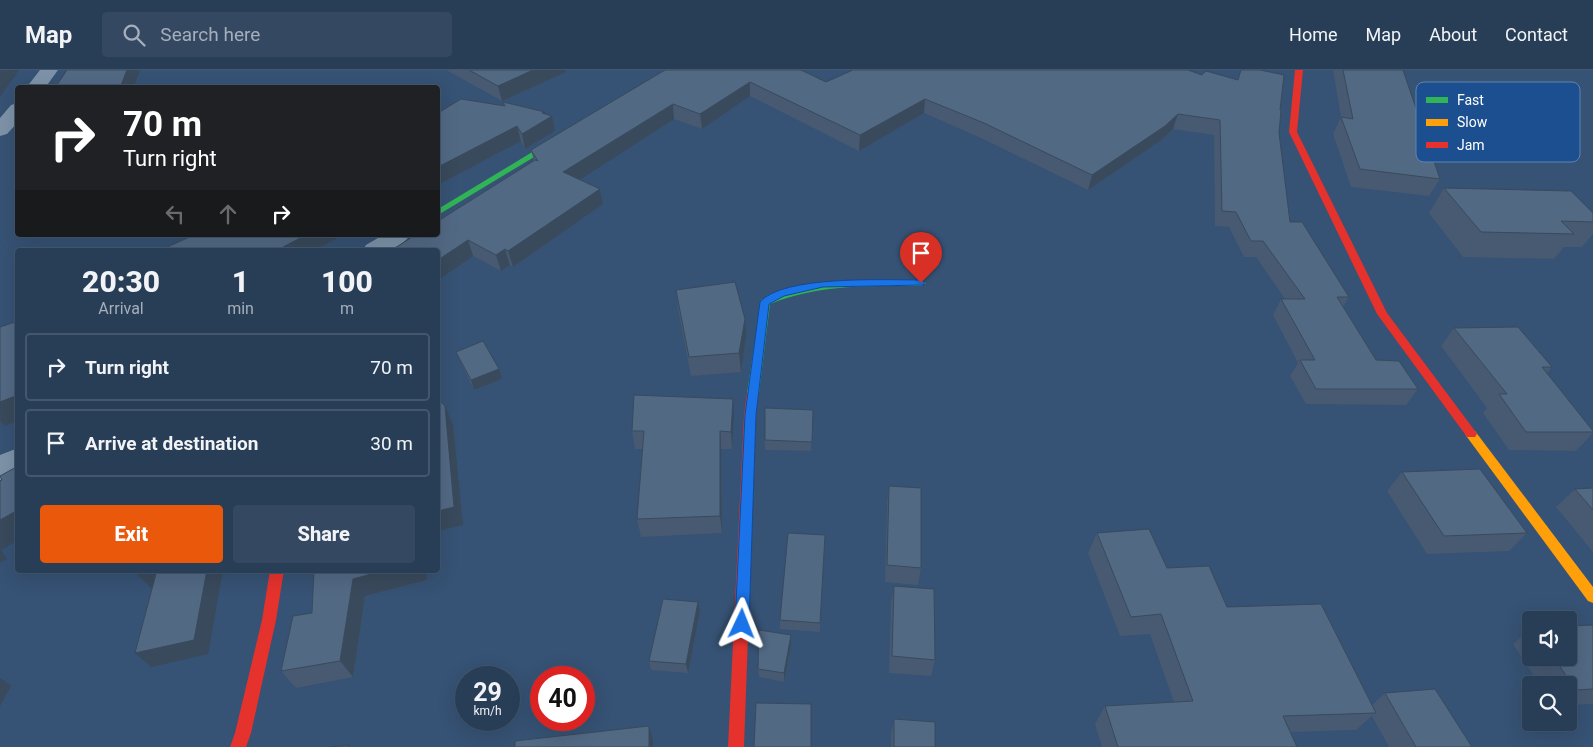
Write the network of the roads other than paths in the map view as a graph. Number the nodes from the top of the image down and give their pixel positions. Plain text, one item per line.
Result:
1 (49, 70) edge
2 (1299, 70) edge
3 (37, 85) edge
4 (15, 112) edge
5 (0, 130) edge
6 (573, 131) edge
7 (440, 211) edge
8 (396, 237) edge
9 (377, 248) edge
10 (921, 283) dead end
11 (15, 462) edge
12 (0, 469) edge
13 (277, 573) edge
14 (1593, 597) edge
15 (238, 747) edge
16 (736, 747) edge

1 - 3 street
2 - 14 street
4 - 5 street
6 - 7 street
8 - 9 street
10 - 16 street
11 - 12 street
13 - 15 street

